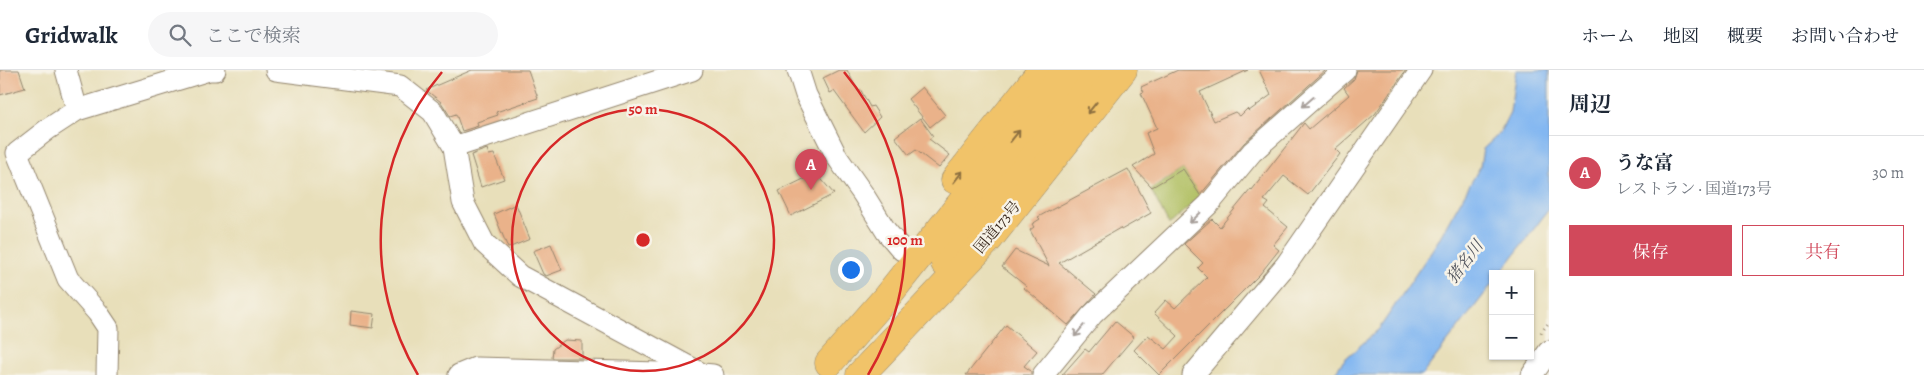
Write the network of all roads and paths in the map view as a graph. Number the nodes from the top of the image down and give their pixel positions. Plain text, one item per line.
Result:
1 (66, 70) edge
2 (215, 70) edge
3 (276, 70) edge
4 (692, 70) edge
5 (798, 70) edge
6 (1097, 70) edge
7 (1123, 70) edge
8 (1345, 70) edge
9 (1421, 70) edge
10 (398, 78) edge
11 (1062, 78) edge
12 (78, 110) junction
13 (454, 147) junction
14 (902, 250) junction
15 (1549, 351) edge
16 (825, 369) edge
17 (864, 371) edge
18 (107, 375) edge
19 (459, 375) edge
20 (708, 375) edge
21 (1043, 375) edge
22 (1193, 375) edge
23 (1532, 375) edge

1 - 12 street
2 - 12 street
3 - 10 street
4 - 13 street
5 - 14 street
6 - 11 highway
7 -> 17 highway, 国道173号
8 -> 21 street
9 - 22 street
10 - 13 street
14 -> 11 highway
16 -> 11 highway
11 - 17 highway
12 - 18 street
13 - 20 street
14 - 16 highway
15 - 23 street
19 - 20 street

